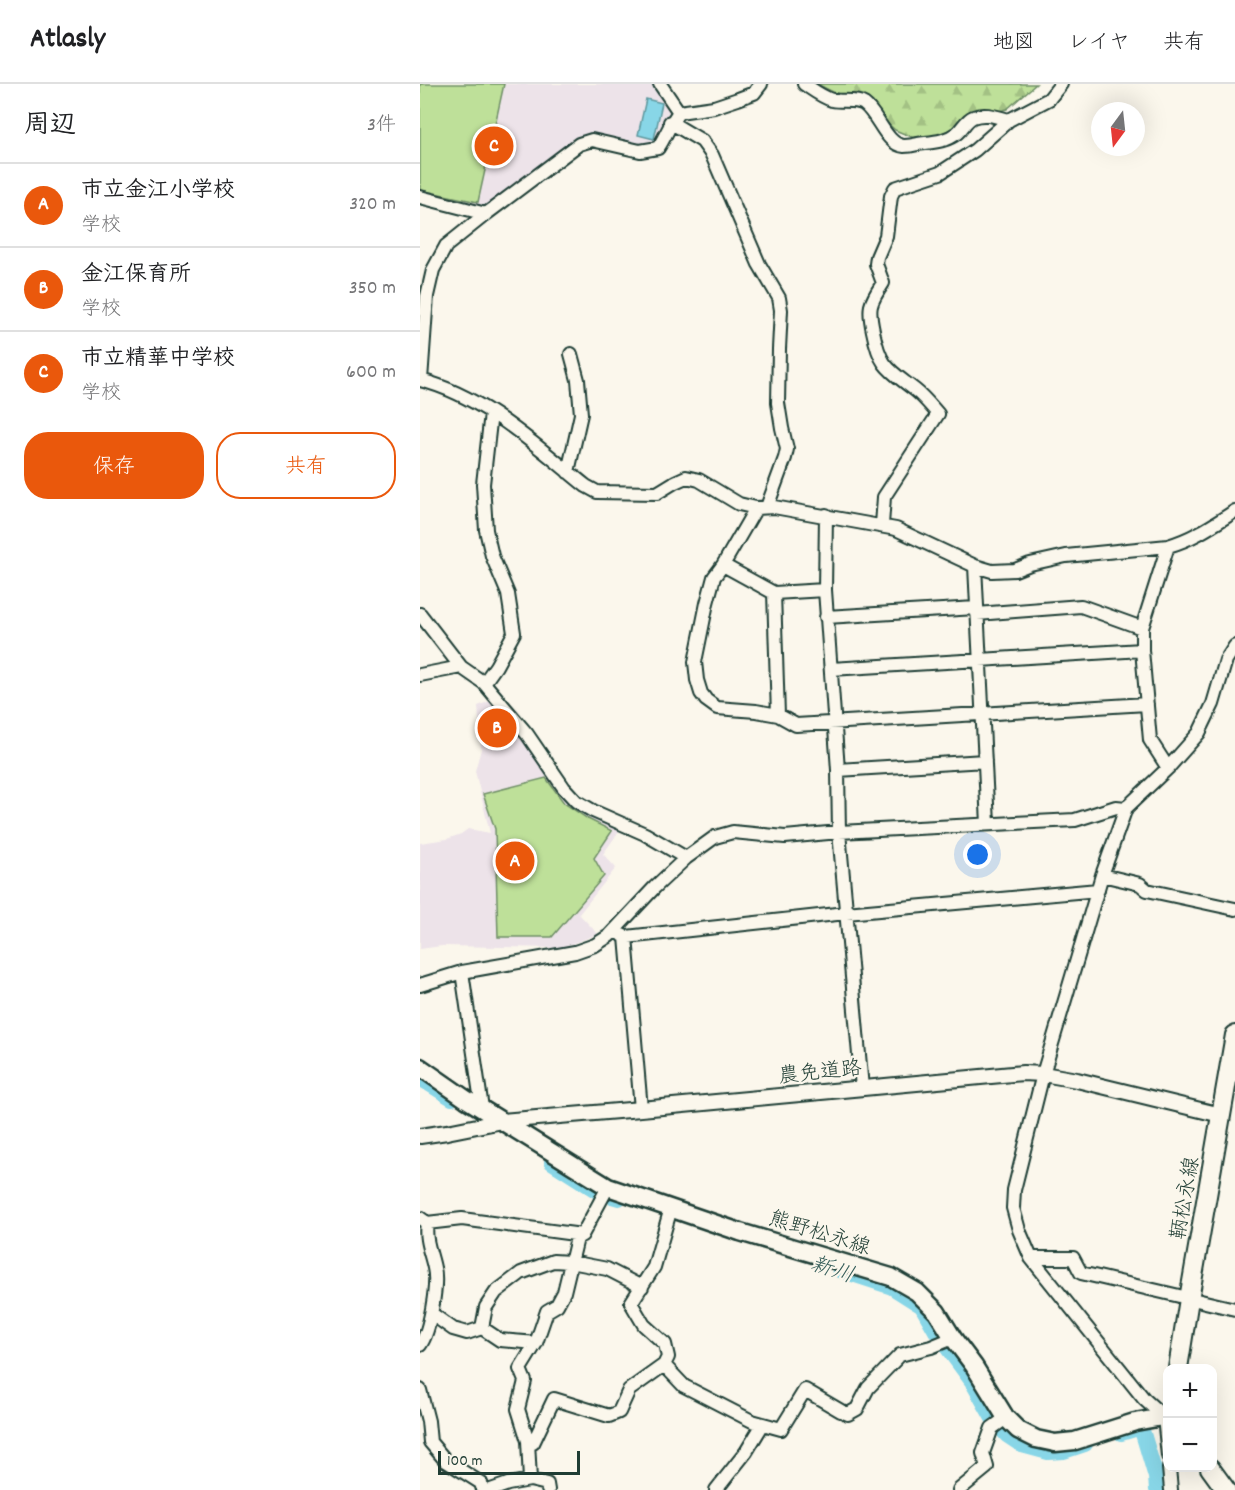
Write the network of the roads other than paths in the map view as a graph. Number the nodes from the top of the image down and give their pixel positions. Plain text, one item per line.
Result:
1 (660, 84) edge
2 (761, 84) edge
3 (804, 84) edge
4 (1061, 84) edge
5 (679, 112) junction
6 (1009, 120) junction
7 (670, 122) junction
8 (420, 197) edge
9 (486, 214) junction
10 (571, 354) dead end
11 (420, 380) edge
12 (491, 413) junction
13 (568, 472) junction
14 (761, 508) junction
15 (1235, 511) edge
16 (826, 515) junction
17 (882, 525) junction
18 (1168, 546) junction
19 (723, 565) junction
20 (975, 566) junction
21 (825, 590) junction
22 (774, 593) junction
23 (977, 611) junction
24 (420, 614) edge
25 (826, 616) junction
26 (1142, 628) junction
27 (1235, 646) edge
28 (1142, 650) junction
29 (979, 661) junction
30 (461, 667) junction
31 (831, 669) junction
32 (420, 675) edge
33 (484, 683) junction
34 (1147, 704) junction
35 (982, 714) junction
36 (778, 715) junction
37 (834, 722) junction
38 (985, 761) junction
39 (1168, 768) junction
40 (838, 770) junction
41 (1126, 808) junction
42 (988, 824) junction
43 (839, 832) junction
44 (686, 858) junction
45 (1102, 874) junction
46 (1098, 890) junction
47 (1235, 909) edge
48 (846, 913) junction
49 (614, 931) junction
50 (626, 937) junction
51 (462, 972) junction
52 (420, 985) edge
53 (1235, 1035) edge
54 (420, 1067) edge
55 (1043, 1074) junction
56 (862, 1088) junction
57 (640, 1109) junction
58 (1228, 1116) edge
59 (482, 1117) junction
60 (499, 1121) junction
61 (420, 1136) edge
62 (605, 1193) junction
63 (669, 1216) junction
64 (423, 1220) edge
65 (582, 1234) junction
66 (1031, 1258) junction
67 (571, 1262) junction
68 (642, 1287) junction
69 (1189, 1299) junction
70 (1235, 1309) edge
71 (432, 1314) junction
72 (482, 1328) junction
73 (953, 1338) junction
74 (536, 1343) junction
75 (420, 1345) edge
76 (1179, 1364) edge
77 (664, 1365) junction
78 (420, 1390) edge
79 (1163, 1415) edge
80 (1163, 1417) edge
81 (424, 1421) edge
82 (999, 1423) junction
83 (763, 1424) junction
84 (528, 1441) junction
85 (1169, 1472) edge
86 (1213, 1472) edge
87 (530, 1480) junction
88 (975, 1484) edge
89 (483, 1490) edge
90 (491, 1490) edge
91 (548, 1490) edge
92 (716, 1490) edge
93 (959, 1490) edge
94 (1171, 1490) edge
95 (1226, 1490) edge

1 - 5 street
2 - 5 street
3 - 6 street
4 - 6 street
5 - 7 street
6 - 17 street
7 - 9 street
7 - 14 street
8 - 9 street
9 - 11 street
10 - 13 street
11 - 12 street
12 - 13 street
12 - 33 street
13 - 14 street
14 - 16 street
14 - 19 street
15 - 18 street
16 - 17 street
16 - 21 street
17 - 20 street
18 - 20 street
18 - 26 street
19 - 22 street
19 - 36 street
20 - 23 street
21 - 22 street
21 - 25 street
22 - 36 street
23 - 25 street
23 - 26 street
23 - 29 street
24 - 30 street
25 - 31 street
26 - 28 street
27 - 39 street
28 - 29 street
28 - 34 street
29 - 31 street
29 - 35 street
30 - 32 street
30 - 33 street
31 - 37 street
33 - 44 street
34 - 35 street
34 - 39 street
35 - 37 street
35 - 38 street
36 - 37 street
37 - 40 street
38 - 40 street
38 - 42 street
39 - 41 street
40 - 43 street
41 - 42 street
41 - 45 street
42 - 43 street
43 - 44 street
43 - 48 street
44 - 49 street
45 - 46 street
45 - 47 street
46 - 48 street
46 - 55 street
48 - 50 street
48 - 56 street
49 - 50 street
49 - 51 street
50 - 57 street
51 - 52 street
51 - 59 street
53 - 58 main road, 鞆松永線
54 - 59 main road, 熊野松永線
55 - 56 street, 農免道路
55 - 58 street, 農免道路
55 - 66 street
56 - 57 street, 農免道路
57 - 60 street, 農免道路
58 - 69 main road, 鞆松永線
59 - 60 main road, 熊野松永線
59 - 61 street
60 - 62 main road, 熊野松永線
62 - 63 main road, 熊野松永線
62 - 65 street
63 - 68 street
63 - 73 main road, 熊野松永線
64 - 65 street
64 - 71 street
65 - 67 street
66 - 69 street
66 - 79 street
67 - 68 street
67 - 72 street
67 - 74 street
68 - 77 street
69 - 70 street
69 - 76 main road, 鞆松永線
71 - 72 street
71 - 75 street
72 - 74 street
73 - 82 main road, 熊野松永線
73 - 83 street
74 - 84 street
77 - 83 street
77 - 84 street
78 - 81 street
80 - 82 main road, 熊野松永線
81 - 89 street
82 - 88 street
83 - 92 street
84 - 87 street
85 - 94 street
86 - 95 main road
87 - 90 street
87 - 91 street
88 - 93 street

